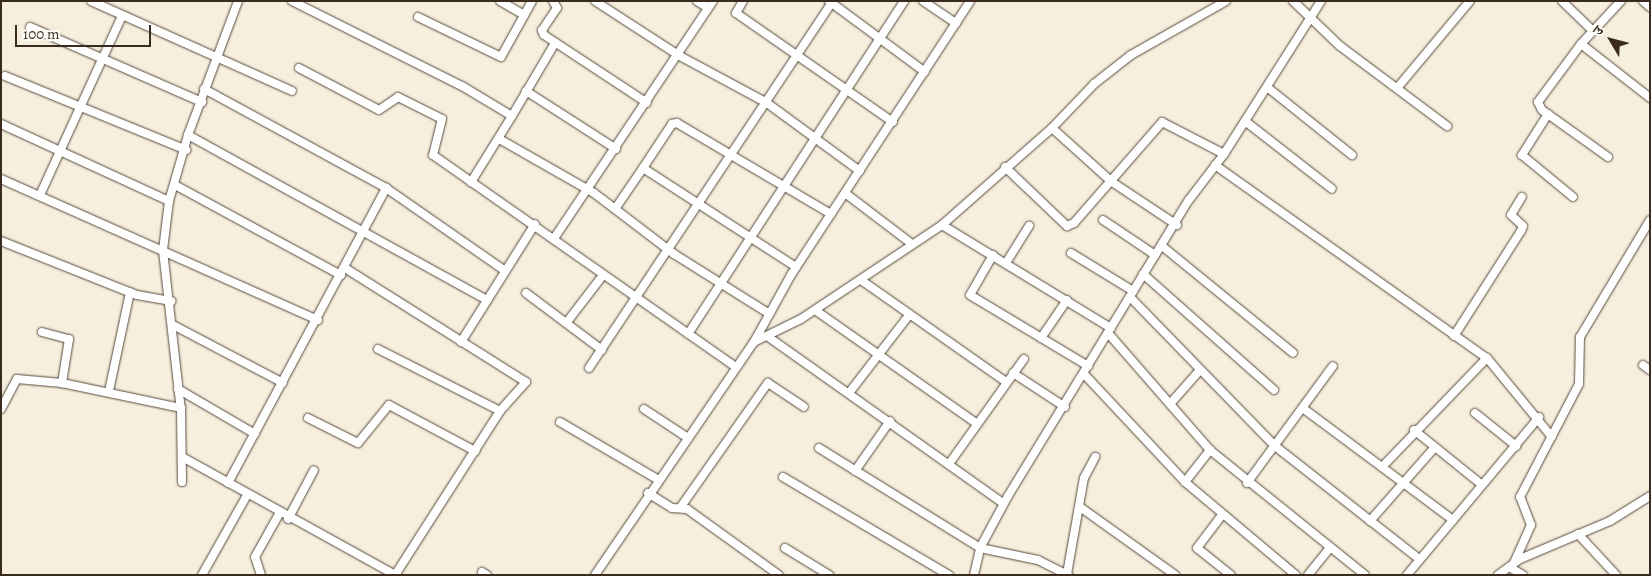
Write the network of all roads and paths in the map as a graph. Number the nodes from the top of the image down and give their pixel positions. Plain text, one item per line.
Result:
1 (91, 1) edge
2 (238, 1) edge
3 (292, 1) edge
4 (500, 1) edge
5 (532, 1) edge
6 (553, 1) edge
7 (595, 1) edge
8 (697, 1) edge
9 (743, 1) edge
10 (904, 1) edge
11 (923, 1) edge
12 (970, 1) edge
13 (1226, 1) edge
14 (1293, 1) edge
15 (1321, 1) edge
16 (1470, 1) edge
17 (1562, 1) edge
18 (1621, 1) edge
19 (1643, 1) edge
20 (832, 2) edge
21 (605, 4) edge
22 (711, 5) edge
23 (1650, 7) edge
24 (122, 16) junction
25 (524, 16) junction
26 (418, 17) dead end
27 (1310, 19) junction
28 (956, 23) junction
29 (30, 27) dead end
30 (1593, 31) junction
31 (881, 39) junction
32 (555, 43) junction
33 (1581, 44) junction
34 (798, 53) junction
35 (217, 55) junction
36 (678, 55) junction
37 (103, 58) junction
38 (299, 68) dead end
39 (925, 72) junction
40 (5, 76) dead end
41 (1267, 87) junction
42 (1398, 87) junction
43 (204, 88) junction
44 (292, 91) dead end
45 (526, 91) junction
46 (847, 93) junction
47 (1650, 98) edge
48 (202, 102) junction
49 (767, 102) junction
50 (646, 103) junction
51 (82, 106) junction
52 (1548, 114) junction
53 (512, 116) junction
54 (1245, 121) junction
55 (893, 122) junction
56 (1, 124) edge
57 (1447, 126) dead end
58 (1052, 128) junction
59 (188, 135) junction
60 (815, 138) junction
61 (500, 140) junction
62 (616, 149) junction
63 (186, 150) junction
64 (61, 152) junction
65 (1224, 154) junction
66 (1352, 155) dead end
67 (733, 156) junction
68 (1608, 158) dead end
69 (1214, 165) junction
70 (1005, 167) junction
71 (643, 168) junction
72 (860, 171) junction
73 (1, 179) edge
74 (471, 182) junction
75 (1112, 182) junction
76 (782, 185) junction
77 (175, 186) junction
78 (386, 188) junction
79 (1332, 189) dead end
80 (589, 190) junction
81 (845, 193) junction
82 (40, 195) junction
83 (1522, 197) dead end
84 (1573, 197) dead end
85 (169, 202) junction
86 (701, 206) junction
87 (615, 209) junction
88 (831, 214) junction
89 (1103, 220) dead end
90 (1650, 220) edge
91 (535, 224) junction
92 (1177, 224) junction
93 (942, 225) junction
94 (1029, 226) dead end
95 (364, 229) junction
96 (749, 236) junction
97 (555, 237) junction
98 (1, 241) edge
99 (912, 244) junction
100 (1162, 246) junction
101 (163, 250) junction
102 (671, 251) junction
103 (1071, 253) dead end
104 (993, 255) junction
105 (1155, 255) junction
106 (1006, 263) junction
107 (796, 267) junction
108 (345, 268) junction
109 (504, 270) junction
110 (1143, 274) junction
111 (603, 275) junction
112 (341, 276) junction
113 (861, 280) junction
114 (718, 282) junction
115 (130, 292) junction
116 (526, 293) dead end
117 (1131, 294) junction
118 (487, 300) junction
119 (638, 300) junction
120 (1067, 300) junction
121 (171, 301) junction
122 (815, 310) junction
123 (768, 312) junction
124 (909, 315) junction
125 (318, 320) junction
126 (567, 322) junction
127 (173, 325) junction
128 (1109, 331) junction
129 (42, 332) dead end
130 (688, 334) junction
131 (767, 336) junction
132 (1454, 336) junction
133 (1041, 338) junction
134 (461, 342) junction
135 (754, 342) junction
136 (378, 349) dead end
137 (602, 350) junction
138 (879, 353) junction
139 (1293, 353) dead end
140 (1487, 358) junction
141 (1024, 359) dead end
142 (1333, 366) dead end
143 (736, 367) junction
144 (589, 368) dead end
145 (1086, 370) junction
146 (1200, 370) junction
147 (1013, 373) junction
148 (1006, 382) junction
149 (62, 383) junction
150 (282, 383) junction
151 (178, 389) junction
152 (1274, 390) dead end
153 (109, 391) junction
154 (849, 393) junction
155 (1170, 404) junction
156 (804, 407) dead end
157 (1064, 407) junction
158 (181, 408) junction
159 (1304, 408) junction
160 (1, 409) edge
161 (644, 409) dead end
162 (500, 411) junction
163 (1475, 413) dead end
164 (1539, 417) junction
165 (308, 418) dead end
166 (890, 421) junction
167 (560, 422) dead end
168 (977, 424) junction
169 (1414, 430) junction
170 (255, 434) junction
171 (1552, 437) junction
172 (688, 438) junction
173 (1275, 446) junction
174 (1516, 446) junction
175 (1435, 447) junction
176 (819, 448) dead end
177 (1210, 450) junction
178 (475, 451) junction
179 (1095, 457) dead end
180 (184, 458) junction
181 (949, 464) junction
182 (1382, 467) junction
183 (314, 470) dead end
184 (855, 471) junction
185 (782, 477) dead end
186 (657, 479) junction
187 (182, 482) dead end
188 (1185, 482) junction
189 (1247, 482) junction
190 (1404, 482) junction
191 (228, 483) junction
192 (1481, 484) junction
193 (648, 493) junction
194 (247, 495) junction
195 (1650, 496) edge
196 (1003, 503) junction
197 (1080, 507) junction
198 (680, 508) junction
199 (279, 514) junction
200 (1222, 515) junction
201 (288, 519) junction
202 (1453, 520) junction
203 (1370, 521) junction
204 (1578, 534) junction
205 (785, 548) dead end
206 (980, 548) junction
207 (1329, 549) junction
208 (1419, 559) junction
209 (1512, 565) junction
210 (1068, 574) edge
211 (202, 575) edge
212 (261, 575) edge
213 (395, 575) edge
214 (595, 575) edge
215 (780, 575) edge
216 (829, 575) edge
217 (949, 575) edge
218 (974, 575) edge
219 (1175, 575) edge
220 (1231, 575) edge
221 (1296, 575) edge
222 (1308, 575) edge
223 (1365, 575) edge
224 (1407, 575) edge
225 (1498, 575) edge
226 (1523, 575) edge
227 (1616, 575) edge

1 - 24 street
2 - 35 street
3 - 53 street
4 - 25 street
5 - 25 street
6 - 32 street
7 - 21 street
8 - 22 street
9 - 34 street
10 - 31 street
11 - 28 street
12 - 28 street
13 - 58 street
14 - 27 street
15 - 27 street
16 - 42 street
17 - 30 street
18 - 30 street
19 - 23 street
20 - 31 street
20 - 34 street
21 - 36 street
22 - 36 street
24 - 35 street
24 - 37 street
25 - 26 street
27 - 41 street
27 - 42 street
28 - 39 street
29 - 37 street
30 - 33 street
31 - 39 street
31 - 46 street
32 - 45 street
32 - 50 street
33 - 47 street
33 - 52 street
34 - 46 street
34 - 49 street
35 - 43 street
35 - 44 street
36 - 49 street
36 - 50 street
37 - 48 street
37 - 51 street
38 - 74 street
39 - 55 street
40 - 51 street
41 - 54 street
41 - 66 street
42 - 57 street
43 - 48 street
43 - 78 street
45 - 53 street
45 - 62 street
46 - 55 street
46 - 60 street
48 - 59 street
49 - 60 street
49 - 67 street
50 - 62 street
51 - 63 street
51 - 64 street
52 - 68 street
52 - 84 street
53 - 61 street
54 - 65 street
54 - 79 street
55 - 72 street
56 - 64 street
58 - 70 street
58 - 75 street
59 - 63 street
59 - 95 street
60 - 72 street
60 - 76 street
61 - 74 street
61 - 80 street
62 - 80 street
63 - 77 street
64 - 82 street
64 - 85 street
65 - 69 street
65 - 75 street
67 - 71 street
67 - 76 street
67 - 86 street
69 - 92 street
69 - 132 street
70 - 75 street
70 - 93 street
71 - 86 street
71 - 87 street
72 - 81 street
73 - 82 street
74 - 91 street
75 - 92 street
76 - 88 street
76 - 96 street
77 - 85 street
77 - 112 street
78 - 95 street
78 - 109 street
80 - 87 street
80 - 97 street
81 - 88 street
81 - 99 street
82 - 101 street
83 - 132 street
85 - 101 street
86 - 96 street
86 - 102 street
87 - 102 street
88 - 107 street
89 - 105 street
90 - 171 street
91 - 97 street
91 - 109 street
92 - 100 street
93 - 99 street
93 - 104 street
94 - 106 street
95 - 108 street
95 - 118 street
96 - 107 street
96 - 114 street
97 - 111 street
98 - 115 street
99 - 113 street
100 - 105 street
100 - 139 street
101 - 121 street
101 - 125 street
102 - 114 street
102 - 119 street
103 - 117 street
104 - 106 street
104 - 133 street
105 - 110 street
106 - 120 street
107 - 123 street
108 - 112 street
108 - 134 street
109 - 118 street
110 - 117 street
110 - 152 street
111 - 119 street
111 - 126 street
112 - 125 street
113 - 122 street
113 - 124 street
114 - 123 street
114 - 130 street
115 - 121 street
115 - 153 street
116 - 126 street
117 - 128 street
117 - 146 street
118 - 134 street
119 - 130 street
119 - 137 street
120 - 128 street
120 - 133 street
121 - 127 street
122 - 131 street
122 - 138 street
123 - 135 street
124 - 138 street
124 - 148 street
125 - 150 street
126 - 137 street
127 - 150 street
127 - 151 street
128 - 145 street
128 - 155 street
129 - 149 street
130 - 143 street
131 - 135 street
131 - 154 street
132 - 140 street
133 - 145 street
134 - 162 street
135 - 143 street
136 - 162 street
137 - 144 street
138 - 154 street
138 - 168 street
140 - 164 street
140 - 169 street
141 - 147 street
142 - 159 street
143 - 172 street
145 - 157 street
145 - 188 street
146 - 155 street
146 - 173 street
147 - 148 street
147 - 157 street
148 - 168 street
149 - 153 street
149 - 160 street
150 - 170 street
151 - 158 street
151 - 170 street
153 - 158 street
154 - 166 street
155 - 177 street
156 - 198 street
157 - 196 street
158 - 180 street
159 - 173 street
159 - 182 street
161 - 172 street
162 - 178 street
163 - 174 street
164 - 171 street
164 - 174 street
165 - 178 street
166 - 181 street
166 - 184 street
167 - 186 street
168 - 181 street
169 - 175 street
169 - 182 street
170 - 191 street
171 - 209 street
172 - 186 street
173 - 189 street
173 - 203 street
174 - 192 street
175 - 190 street
175 - 192 street
176 - 184 street
177 - 188 street
177 - 189 street
178 - 213 street
179 - 197 street
180 - 187 street
180 - 191 street
181 - 196 street
182 - 190 street
183 - 201 street
184 - 206 street
185 - 217 street
186 - 193 street
188 - 200 street
189 - 207 street
190 - 202 street
190 - 203 street
191 - 194 street
192 - 202 street
193 - 198 street
193 - 214 street
194 - 199 street
194 - 211 street
195 - 204 street
196 - 206 street
197 - 210 street
197 - 219 street
198 - 215 street
199 - 201 street
199 - 212 street
200 - 220 street
200 - 221 street
201 - 213 street
202 - 208 street
203 - 208 street
204 - 209 street
204 - 227 street
205 - 216 street
206 - 210 street
206 - 218 street
207 - 222 street
207 - 223 street
208 - 224 street
209 - 225 street
209 - 226 street

